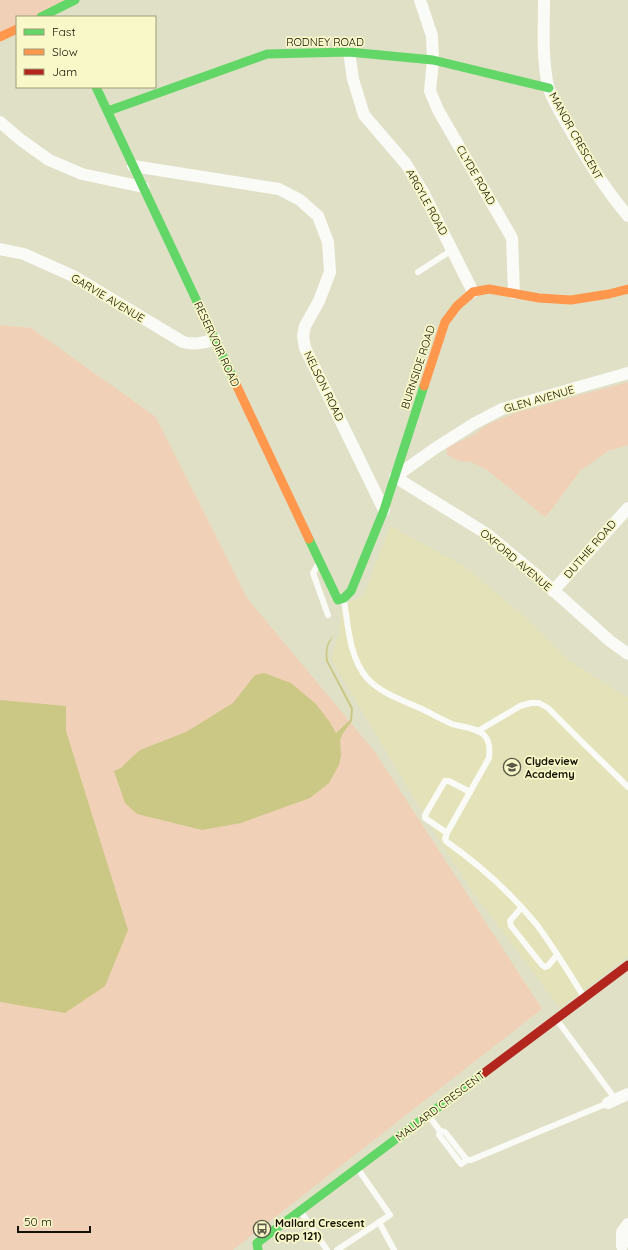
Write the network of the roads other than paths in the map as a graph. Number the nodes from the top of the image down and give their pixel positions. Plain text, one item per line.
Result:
1 (75, 0) edge
2 (420, 0) edge
3 (544, 0) edge
4 (61, 12) edge
5 (45, 16) edge
6 (16, 29) edge
7 (0, 37) edge
8 (349, 52) junction
9 (433, 60) junction
10 (96, 88) edge
11 (549, 88) junction
12 (108, 111) junction
13 (0, 122) edge
14 (133, 166) junction
15 (143, 187) junction
16 (628, 216) edge
17 (0, 249) edge
18 (452, 250) junction
19 (418, 272) dead end
20 (628, 289) edge
21 (473, 292) junction
22 (514, 294) junction
23 (215, 340) junction
24 (628, 374) edge
25 (396, 477) junction
26 (628, 508) edge
27 (384, 510) junction
28 (320, 561) junction
29 (553, 591) junction
30 (341, 599) junction
31 (328, 615) dead end
32 (628, 654) edge
33 (478, 731) junction
34 (628, 787) edge
35 (470, 792) junction
36 (447, 833) junction
37 (521, 908) junction
38 (557, 955) junction
39 (628, 965) edge
40 (584, 998) junction
41 (556, 1019) junction
42 (628, 1094) edge
43 (612, 1102) junction
44 (428, 1114) junction
45 (358, 1168) junction
46 (300, 1211) junction
47 (379, 1222) junction
48 (628, 1224) edge
49 (621, 1249) edge
50 (258, 1250) edge
51 (327, 1250) edge
52 (337, 1250) edge
53 (394, 1250) edge

1 - 4 street
2 - 9 street, CLYDE ROAD
3 - 11 street, MANOR CRESCENT
4 - 5 street
6 - 7 street
8 - 9 street, RODNEY ROAD
8 - 12 street, RODNEY ROAD
8 - 18 street, ARGYLE ROAD
9 - 11 street, RODNEY ROAD
9 - 22 street, CLYDE ROAD
10 - 12 street, RESERVOIR ROAD
11 - 16 street, MANOR CRESCENT
12 - 14 street, RESERVOIR ROAD
13 - 15 street
14 - 15 street, RESERVOIR ROAD
14 - 27 street, NELSON ROAD
15 - 23 street, RESERVOIR ROAD
17 - 23 street, GARVIE AVENUE
18 - 19 lane
18 - 21 street, ARGYLE ROAD
20 - 22 street
21 - 22 street
21 - 25 street, BURNSIDE ROAD
23 - 28 street, RESERVOIR ROAD
24 - 25 street, GLEN AVENUE
25 - 27 street, BURNSIDE ROAD
25 - 29 street, OXFORD AVENUE
26 - 29 street, DUTHIE ROAD
27 - 30 street, BURNSIDE ROAD
28 - 30 street, RESERVOIR ROAD
28 - 31 lane
29 - 32 street, OXFORD AVENUE
30 - 33 lane
33 - 34 lane
33 - 35 lane
35 - 36 lane
35 - 36 lane
36 - 37 lane
37 - 38 lane
37 - 38 lane
38 - 40 lane
39 - 40 street, MALLARD CRESCENT
40 - 41 street, MALLARD CRESCENT
41 - 43 lane
41 - 44 street, MALLARD CRESCENT
42 - 43 street
43 - 44 lane
44 - 45 street, MALLARD CRESCENT
45 - 46 street, MALLARD CRESCENT
45 - 47 lane
46 - 50 street, MALLARD CRESCENT
46 - 51 lane
47 - 52 lane
47 - 53 lane
48 - 49 street

